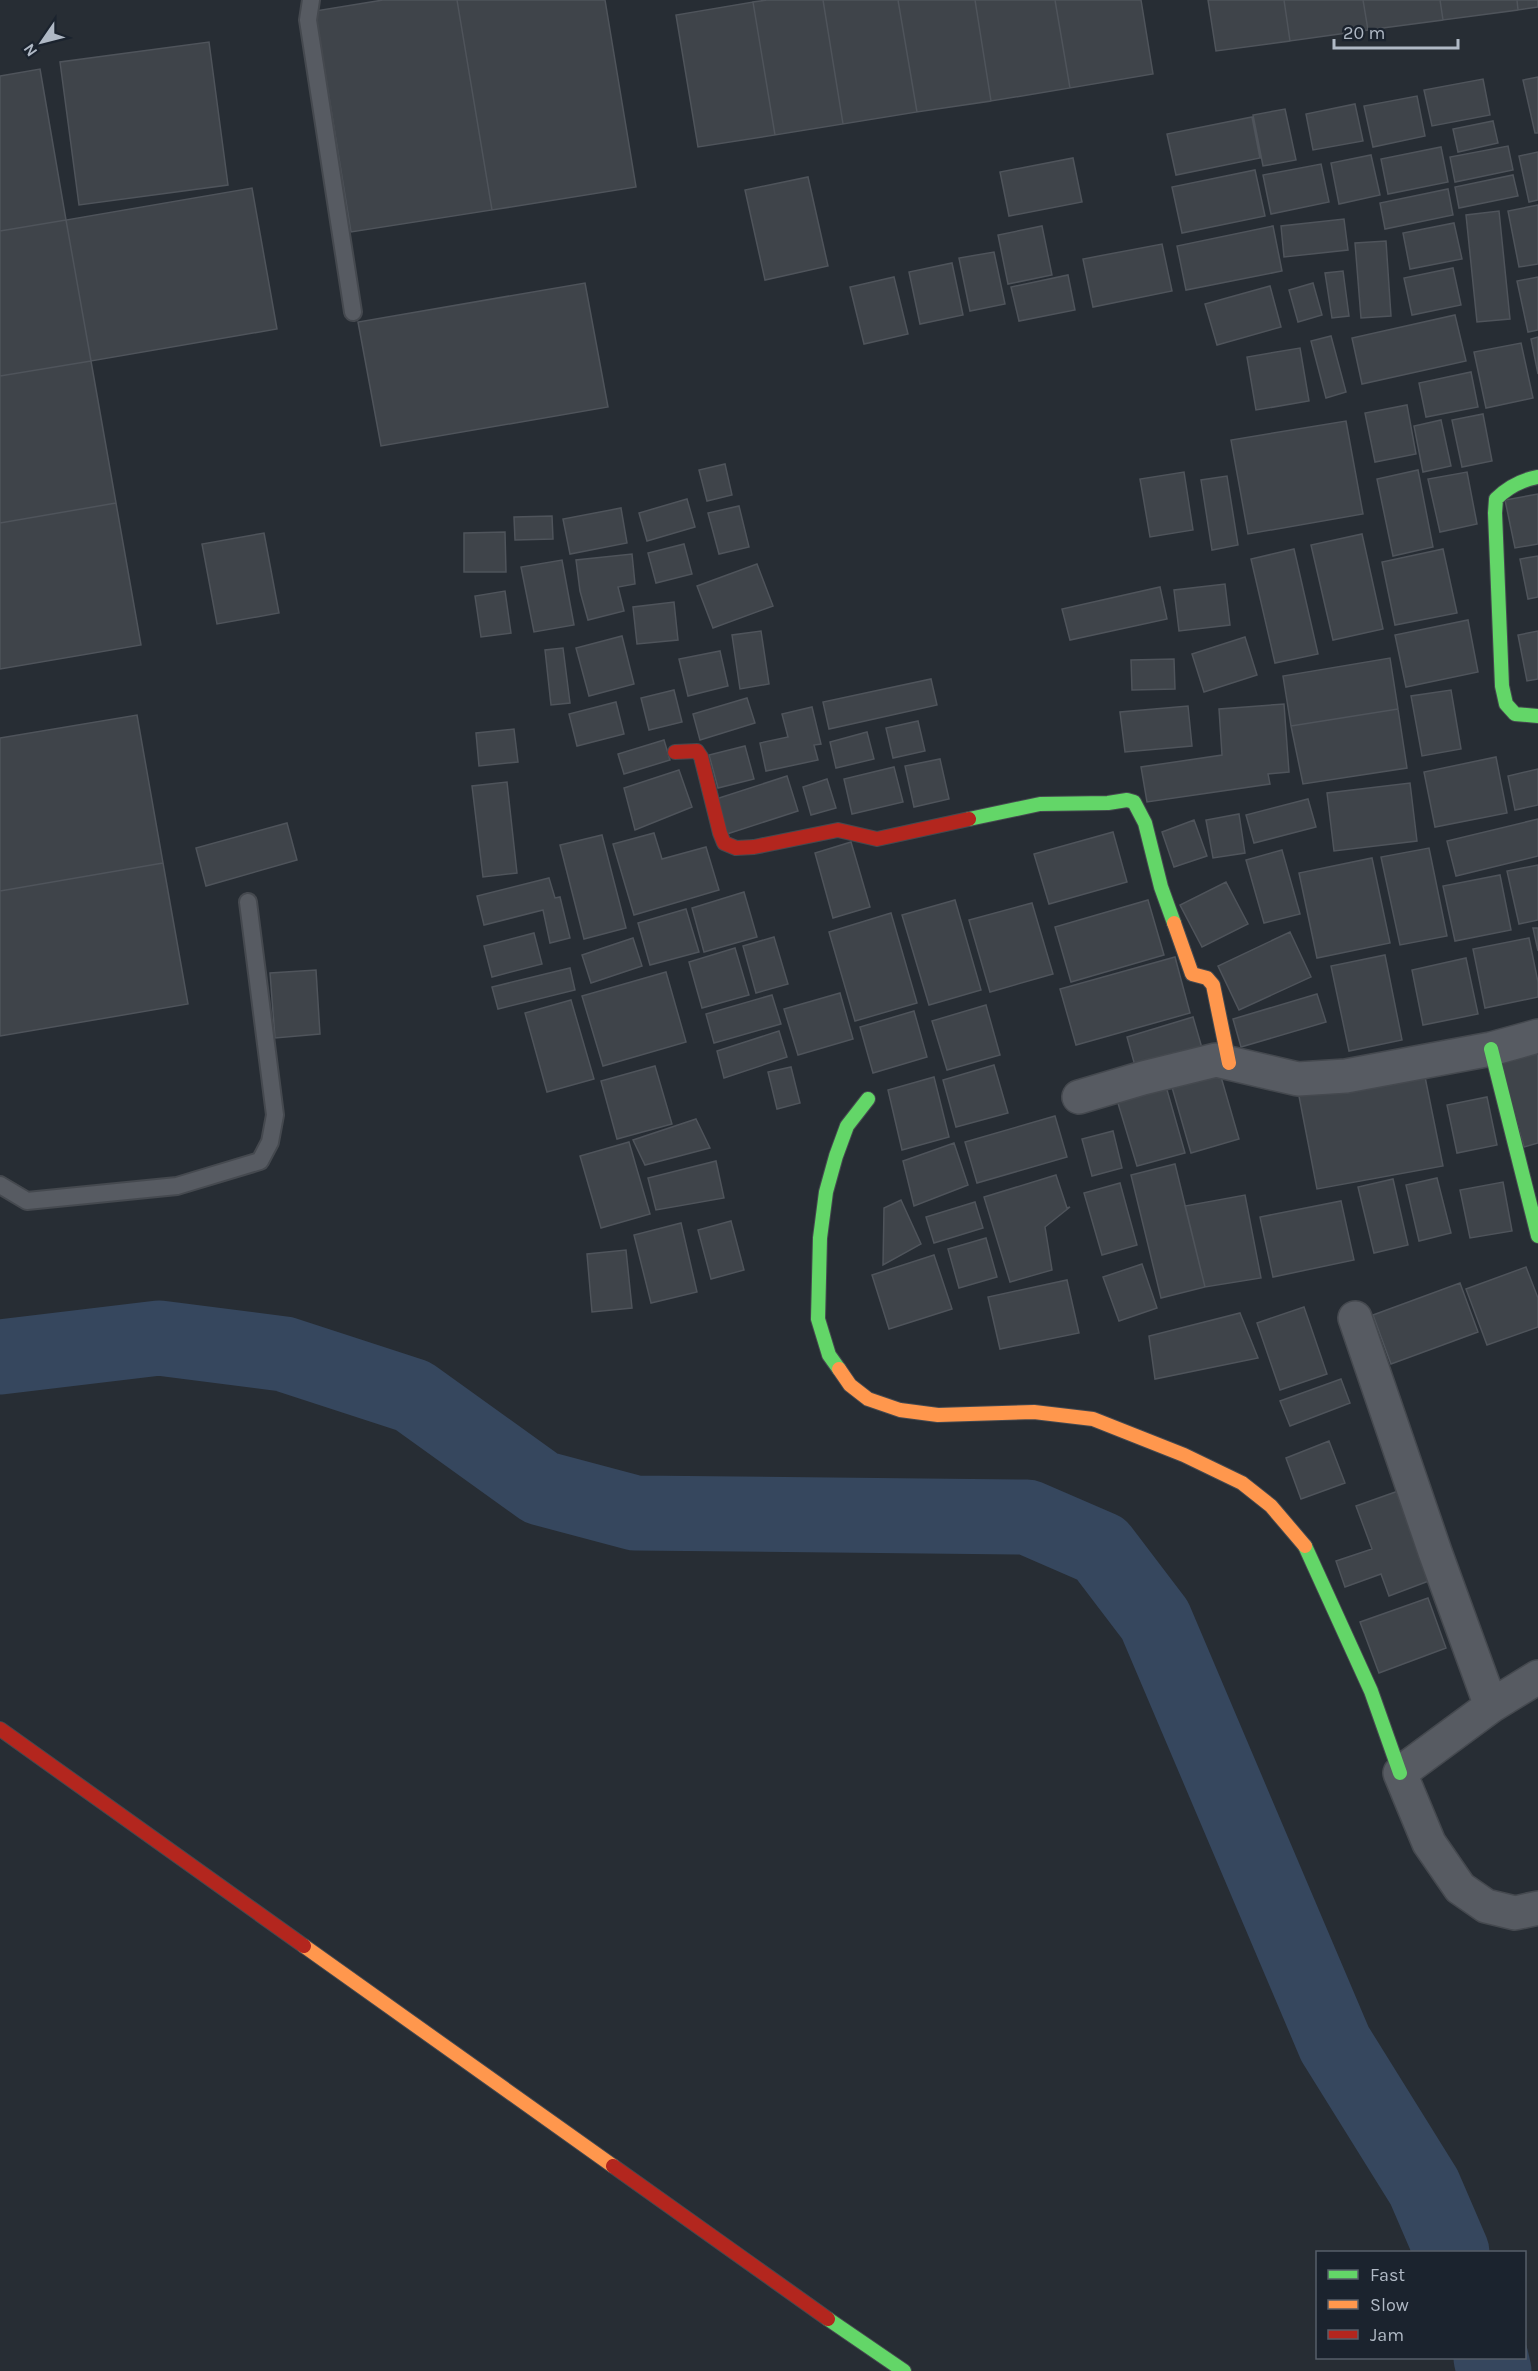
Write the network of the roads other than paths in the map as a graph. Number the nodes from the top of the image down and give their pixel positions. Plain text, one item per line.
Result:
1 (311, 0) edge
2 (353, 312) dead end
3 (1538, 477) edge
4 (1538, 716) edge
5 (675, 752) dead end
6 (248, 902) dead end
7 (1538, 1036) edge
8 (1491, 1049) junction
9 (1229, 1063) junction
10 (1079, 1097) dead end
11 (868, 1099) dead end
12 (0, 1185) edge
13 (1538, 1236) edge
14 (1355, 1318) dead end
15 (1538, 1677) edge
16 (1491, 1706) junction
17 (0, 1729) edge
18 (1400, 1773) junction
19 (1538, 1908) edge
20 (904, 2371) edge

1 - 2 lane
3 - 4 street
5 - 9 street
6 - 12 lane
7 - 8 street
8 - 9 street
8 - 13 street
9 - 10 street
11 - 18 street
14 - 16 street
15 - 16 street
16 - 18 street
17 - 20 street
18 - 19 street

